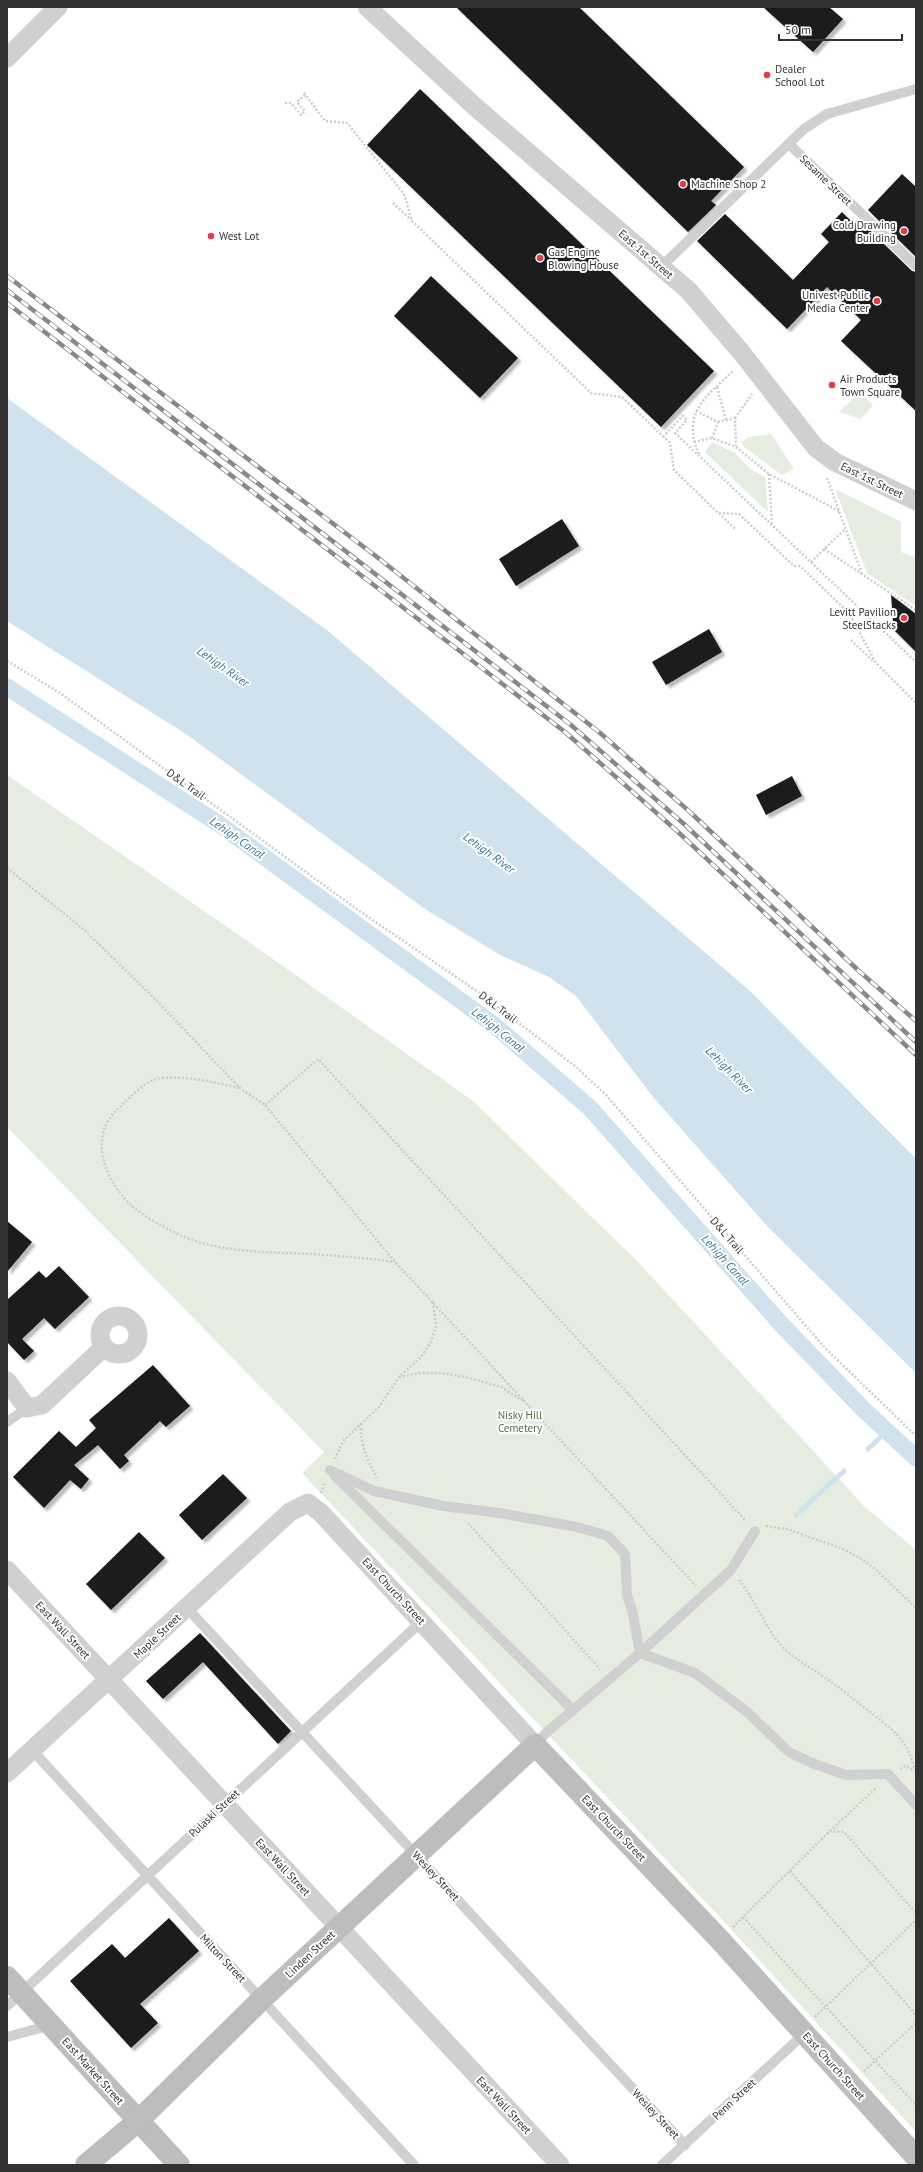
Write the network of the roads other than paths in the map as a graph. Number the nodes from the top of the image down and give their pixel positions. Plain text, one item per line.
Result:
1 (58, 7) edge
2 (367, 7) edge
3 (7, 58) edge
4 (916, 89) edge
5 (788, 144) junction
6 (916, 266) edge
7 (661, 267) junction
8 (916, 501) edge
9 (104, 1346) dead end
10 (7, 1381) edge
11 (27, 1408) junction
12 (7, 1422) edge
13 (308, 1503) joint
14 (755, 1531) road end
15 (7, 1570) edge
16 (187, 1608) junction
17 (422, 1621) junction
18 (640, 1653) junction
19 (109, 1680) junction
20 (572, 1710) junction
21 (301, 1732) junction
22 (535, 1745) junction
23 (32, 1750) junction
24 (8, 1769) edge
25 (225, 1804) junction
26 (916, 1805) edge
27 (417, 1855) junction
28 (148, 1875) junction
29 (339, 1927) junction
30 (12, 1992) edge
31 (262, 1999) junction
32 (51, 2025) junction
33 (805, 2033) junction
34 (7, 2037) edge
35 (138, 2121) junction
36 (685, 2144) junction
37 (916, 2157) edge
38 (86, 2165) edge
39 (180, 2165) edge
40 (414, 2165) edge
41 (560, 2165) edge
42 (662, 2165) edge

1 - 3 street
2 - 7 street, East 1st Street
4 - 5 lane
5 - 6 lane, Sesame Street
5 - 7 lane
7 - 8 street, East 1st Street
9 - 11 street
10 - 11 street
11 - 12 lane
13 - 16 street, Maple Street
13 - 17 street, East Church Street
14 - 18 lane
15 - 19 street, East Wall Street
16 - 19 street, Maple Street
16 - 21 lane, Wesley Street
17 - 21 lane, Pulaski Street
17 - 22 street, East Church Street
18 - 20 lane
18 - 20 lane
18 - 26 lane
19 - 23 street, Maple Street
19 - 25 street, East Wall Street
20 - 22 lane
21 - 25 lane, Pulaski Street
21 - 27 lane, Wesley Street
22 - 27 street, Linden Street
22 - 33 street, East Church Street
23 - 24 street, Maple Street
23 - 28 lane, Milton Street
25 - 28 lane, Pulaski Street
25 - 29 street, East Wall Street
27 - 29 street, Linden Street
27 - 36 lane, Wesley Street
28 - 30 lane, Pulaski Street
28 - 31 lane, Milton Street
29 - 31 street, Linden Street
29 - 41 street, East Wall Street
30 - 32 street, East Market Street
31 - 35 street, Linden Street
31 - 40 lane, Milton Street
32 - 34 lane
32 - 35 street, East Market Street
33 - 36 lane, Penn Street
33 - 37 street, East Church Street
35 - 38 street, Linden Street
35 - 39 street, East Market Street
36 - 42 lane, Penn Street

